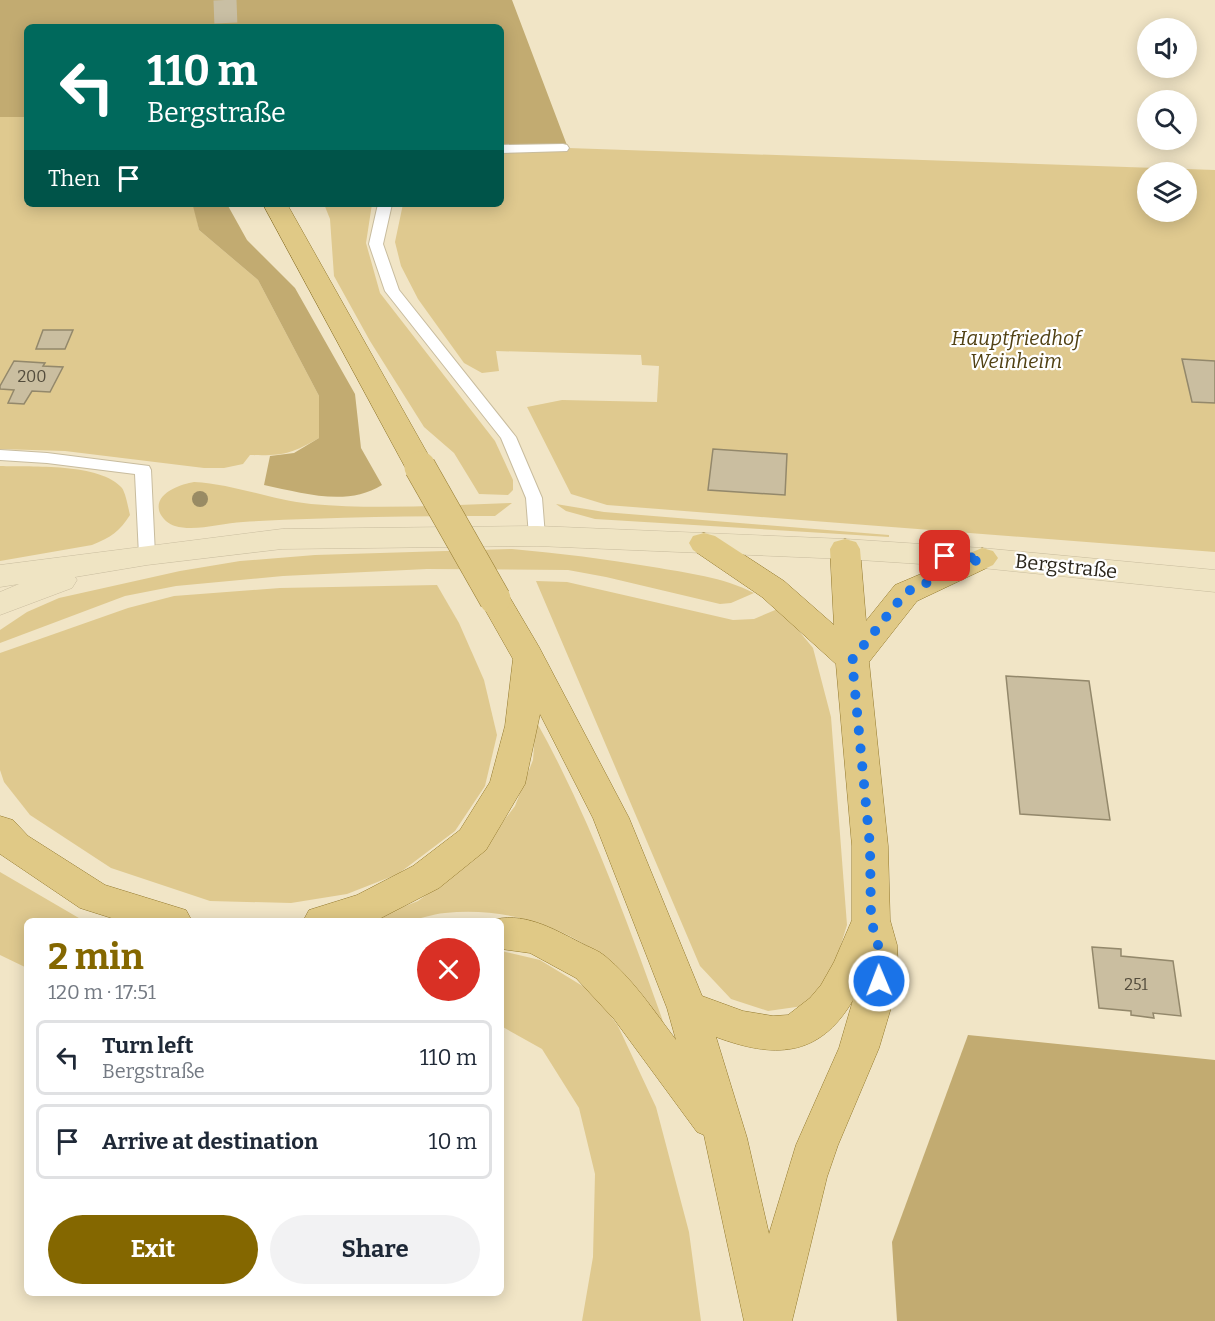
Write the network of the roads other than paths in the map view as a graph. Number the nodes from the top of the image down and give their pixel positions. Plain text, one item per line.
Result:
1 (563, 148) dead end
2 (504, 149) edge
3 (276, 207) edge
4 (384, 207) edge
5 (0, 455) edge
6 (537, 536) junction
7 (704, 543) junction
8 (845, 549) junction
9 (147, 555) junction
10 (982, 558) junction
11 (99, 564) junction
12 (0, 576) edge
13 (1215, 581) edge
14 (0, 604) edge
15 (529, 660) junction
16 (852, 660) junction
17 (0, 830) edge
18 (164, 918) edge
19 (332, 918) edge
20 (871, 920) junction
21 (504, 933) edge
22 (687, 1008) junction
23 (726, 1138) junction
24 (768, 1321) edge

1 - 2 lane
3 - 15 main road, bridge
4 - 6 lane
5 - 9 lane
6 - 7 main road, Bergstraße
6 - 9 main road, Bergstraße
7 - 8 main road, Bergstraße
7 - 16 main road
8 - 10 main road, Bergstraße
8 - 16 main road
9 - 11 main road, Bergstraße
10 - 13 main road, Bergstraße
10 - 16 main road
11 - 12 main road
11 - 14 main road
15 - 19 main road
15 - 22 main road
16 - 20 main road
17 - 18 main road
20 - 22 main road
20 - 24 main road
21 - 23 main road
22 - 23 main road
23 - 24 main road

